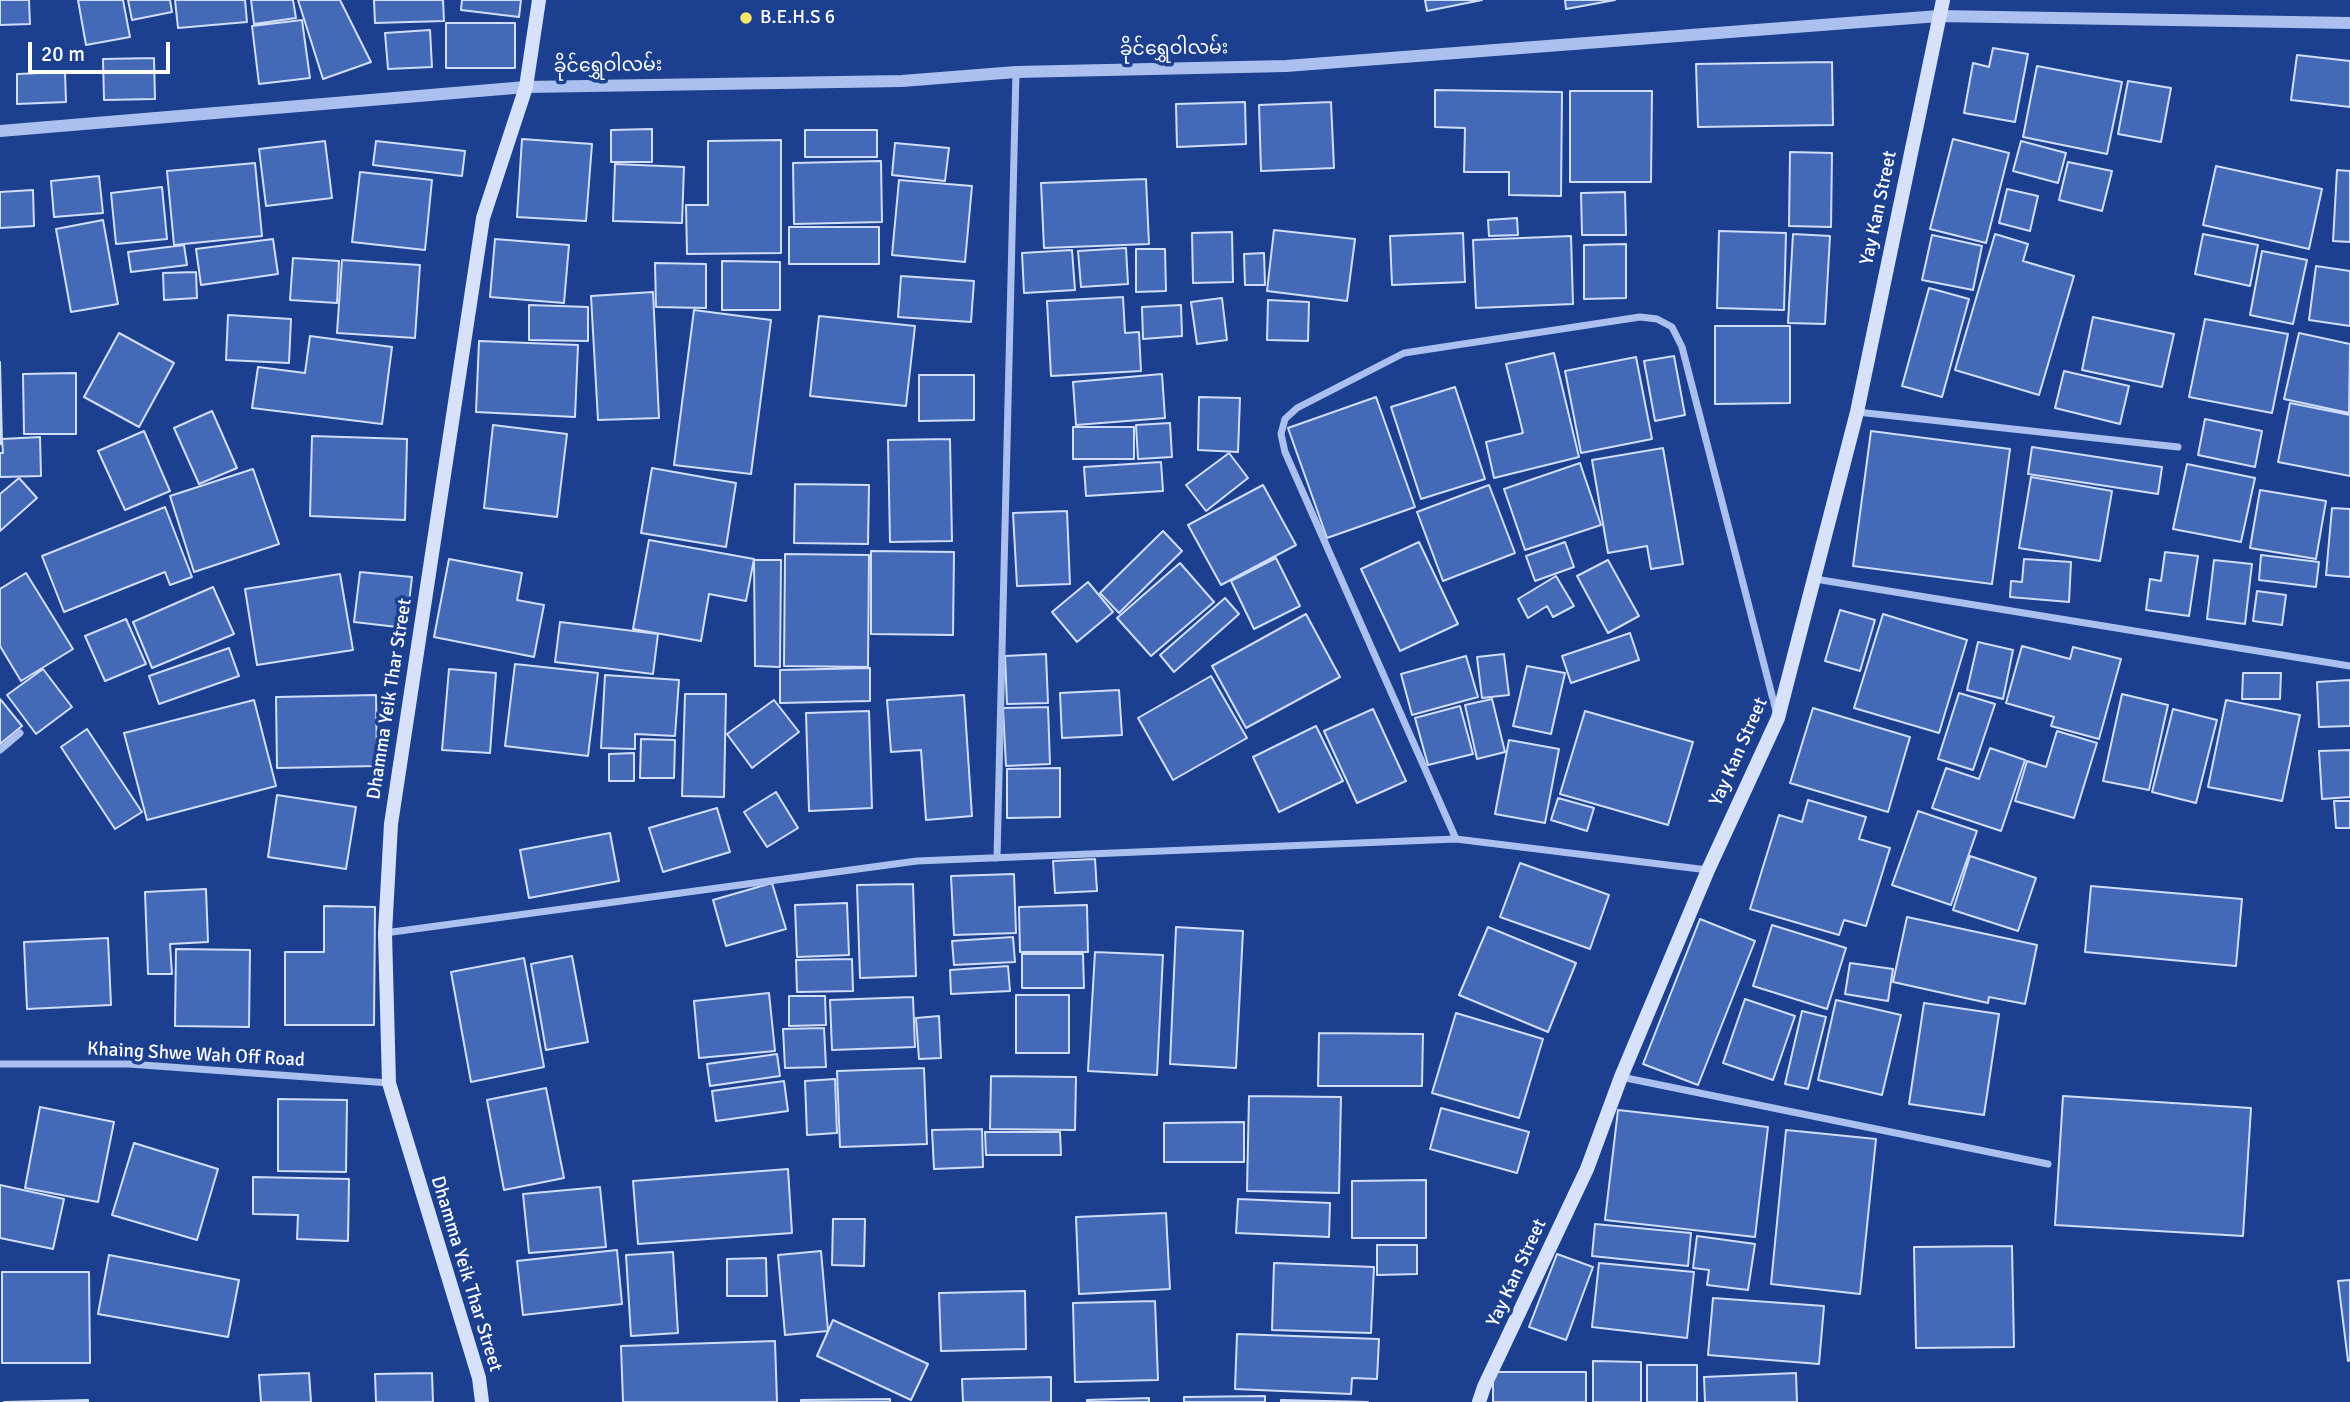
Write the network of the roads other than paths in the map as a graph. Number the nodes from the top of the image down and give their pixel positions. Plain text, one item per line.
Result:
1 (539, 0) edge
2 (1943, 0) edge
3 (1939, 16) junction
4 (2350, 23) edge
5 (1016, 72) junction
6 (526, 87) junction
7 (0, 131) edge
8 (1857, 412) junction
9 (2178, 447) dead end
10 (1815, 579) junction
11 (2350, 666) edge
12 (1778, 718) junction
13 (20, 733) dead end
14 (0, 750) edge
15 (1456, 839) junction
16 (997, 858) junction
17 (1708, 870) junction
18 (385, 933) junction
19 (0, 1064) edge
20 (1621, 1077) junction
21 (389, 1083) junction
22 (2048, 1164) dead end
23 (482, 1402) edge
24 (1479, 1402) edge

1 - 6 main road, Dhamma Yeik Thar Street
2 - 3 main road, Yay Kan Street
3 - 4 street, ခိုင်ရွှေဝါလမ်း
3 - 5 street, ခိုင်ရွှေဝါလမ်း
3 - 8 main road, Yay Kan Street
5 - 6 street, ခိုင်ရွှေဝါလမ်း
5 - 16 street
6 - 7 street, ခိုင်ရွှေဝါလမ်း
6 - 18 main road, Dhamma Yeik Thar Street
8 - 9 street
8 - 10 main road, Yay Kan Street
10 - 11 street
10 - 12 main road, Yay Kan Street
12 - 15 street
12 - 17 main road, Yay Kan Street
13 - 14 street
15 - 16 street
15 - 17 street
16 - 18 street
17 - 20 main road, Yay Kan Street
18 - 21 main road, Dhamma Yeik Thar Street
19 - 21 street, Khaing Shwe Wah Off Road
20 - 22 street
20 - 24 main road, Yay Kan Street
21 - 23 main road, Dhamma Yeik Thar Street

